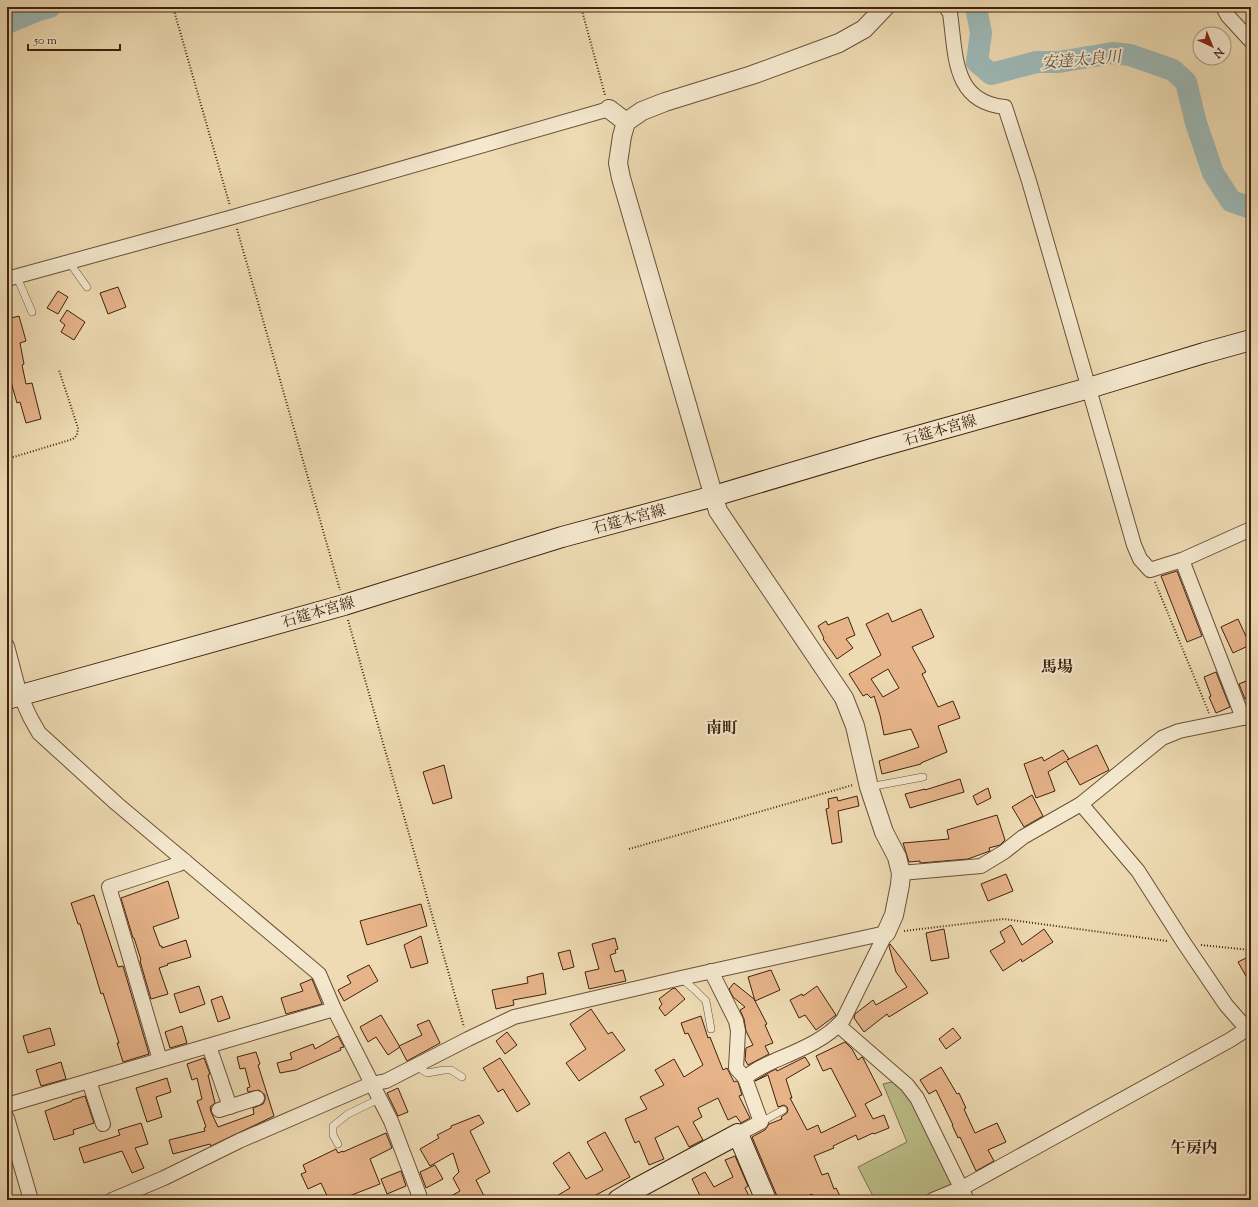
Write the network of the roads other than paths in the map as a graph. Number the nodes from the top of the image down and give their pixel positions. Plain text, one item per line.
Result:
1 (885, 7) edge
2 (946, 7) edge
3 (1223, 7) edge
4 (1251, 41) edge
5 (609, 109) joint
6 (626, 122) junction
7 (69, 262) junction
8 (12, 278) edge
9 (88, 287) dead end
10 (32, 312) dead end
11 (1251, 340) edge
12 (1090, 388) junction
13 (714, 496) junction
14 (1251, 529) edge
15 (1182, 560) junction
16 (7, 646) edge
17 (14, 697) edge
18 (1247, 716) edge
19 (923, 777) dead end
20 (869, 784) junction
21 (1081, 804) junction
22 (185, 861) junction
23 (901, 873) junction
24 (886, 933) junction
25 (710, 971) junction
26 (681, 978) junction
27 (334, 1010) junction
28 (838, 1025) junction
29 (711, 1029) dead end
30 (1249, 1031) edge
31 (209, 1046) junction
32 (160, 1060) junction
33 (416, 1066) junction
34 (462, 1077) dead end
35 (745, 1078) junction
36 (90, 1081) junction
37 (371, 1084) junction
38 (257, 1098) dead end
39 (379, 1099) junction
40 (7, 1105) edge
41 (784, 1110) dead end
42 (7, 1118) edge
43 (761, 1122) junction
44 (103, 1124) dead end
45 (738, 1134) junction
46 (338, 1144) dead end
47 (964, 1194) edge
48 (31, 1200) edge
49 (112, 1200) edge
50 (421, 1200) edge
51 (618, 1200) edge
52 (766, 1200) edge
53 (933, 1200) edge

1 - 6 street
2 - 12 street
3 - 4 street
5 - 6 street
5 - 7 street
6 - 13 street
7 - 8 street
7 - 9 lane
8 - 10 lane
11 - 12 main road, 石筵本宮線
12 - 13 main road, 石筵本宮線
12 - 15 street
13 - 17 main road, 石筵本宮線
13 - 20 street
14 - 15 street
15 - 18 street
16 - 17 street
17 - 22 street
18 - 21 street
19 - 20 lane
20 - 23 street
21 - 23 street
21 - 30 street
22 - 27 street
22 - 32 street
23 - 24 street
24 - 25 street
24 - 28 street
25 - 26 street
25 - 35 street
26 - 29 lane
26 - 33 street
27 - 31 street
27 - 37 street
28 - 35 street
28 - 47 street
30 - 47 street
31 - 32 street
31 - 38 street
32 - 36 street
33 - 34 lane
33 - 37 street
35 - 43 street
36 - 40 street
36 - 44 street
37 - 39 street
37 - 49 street
39 - 46 lane
39 - 50 street
41 - 43 lane
42 - 48 street
43 - 45 street
45 - 51 main road
45 - 52 main road
47 - 53 street

